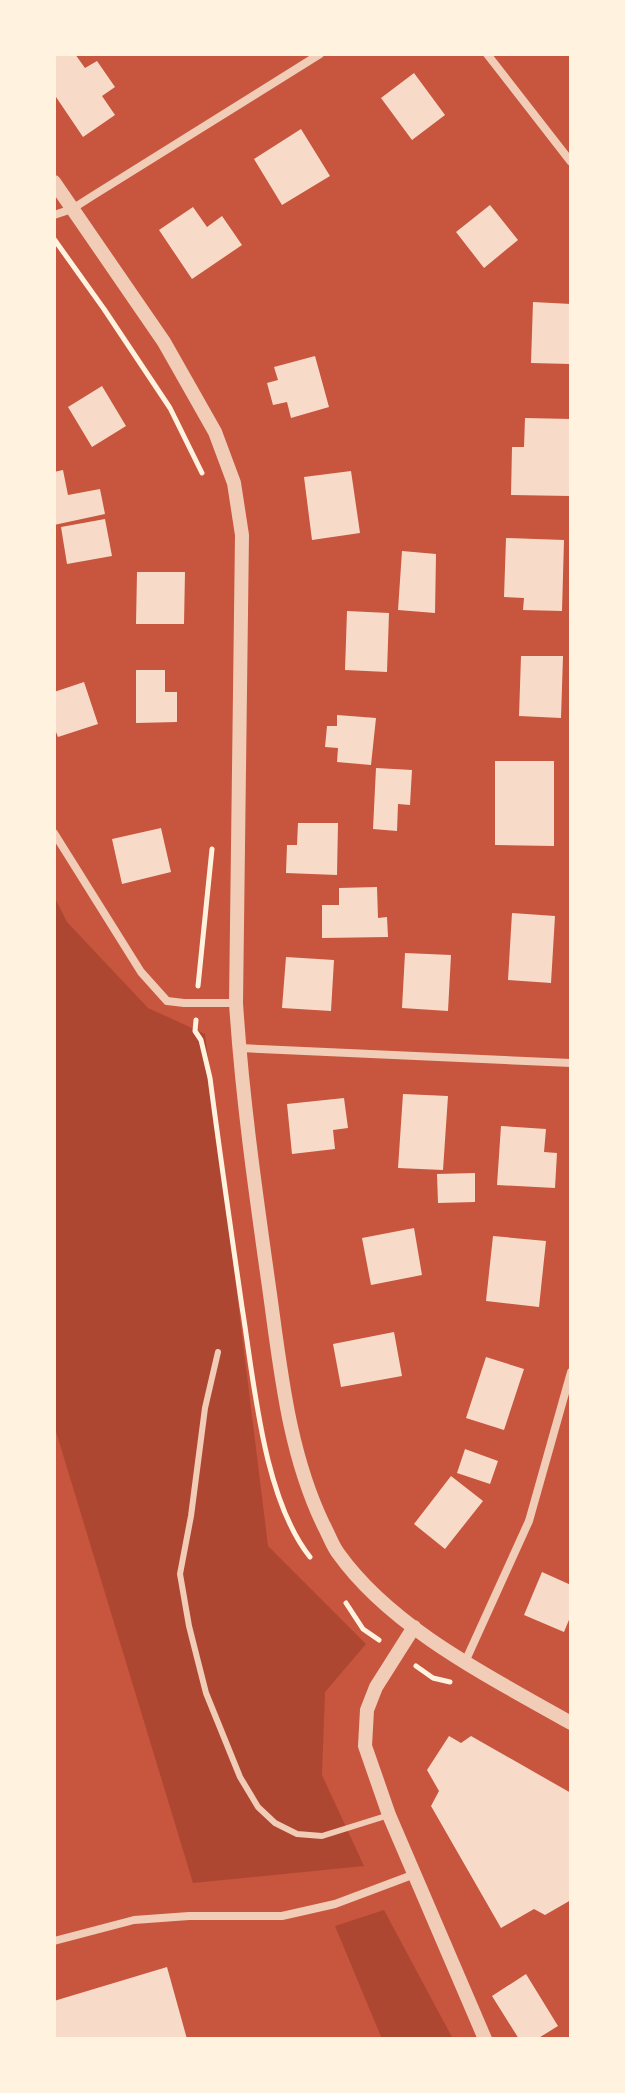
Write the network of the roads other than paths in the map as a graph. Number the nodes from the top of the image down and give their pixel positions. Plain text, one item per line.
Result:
1 (320, 54) edge
2 (487, 54) edge
3 (571, 162) edge
4 (54, 182) edge
5 (72, 209) junction
6 (54, 215) edge
7 (54, 833) edge
8 (236, 1003) junction
9 (239, 1048) junction
10 (571, 1063) edge
11 (218, 1352) dead end
12 (571, 1372) edge
13 (414, 1627) junction
14 (465, 1662) junction
15 (571, 1723) edge
16 (389, 1815) junction
17 (415, 1874) junction
18 (54, 1941) edge
19 (485, 2039) edge

1 - 5 street
2 - 3 street
4 - 5 street
5 - 6 street
5 - 8 street
7 - 8 street
8 - 9 street
9 - 10 street
9 - 13 street
11 - 16 lane
12 - 14 street
13 - 14 street
13 - 16 street
14 - 15 street
16 - 17 street
17 - 18 street
17 - 19 street

